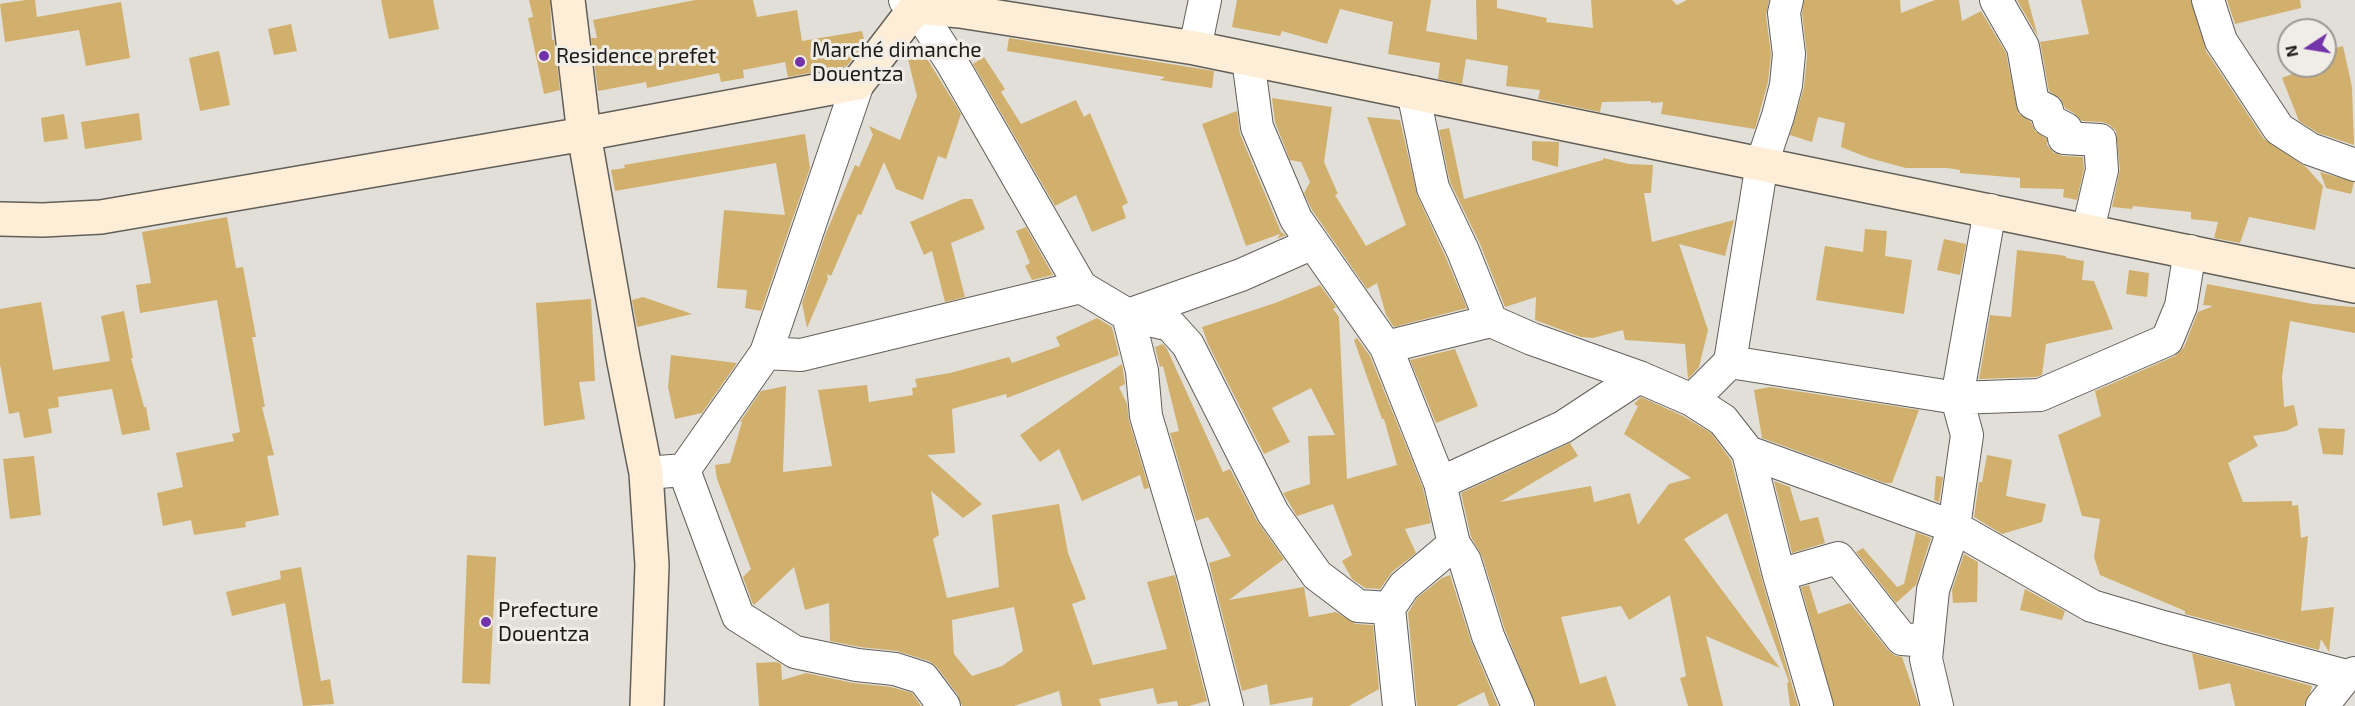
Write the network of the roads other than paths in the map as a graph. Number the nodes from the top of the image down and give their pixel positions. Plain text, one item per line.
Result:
1 (568, 0) edge
2 (1205, 0) edge
3 (1787, 0) edge
4 (1996, 0) edge
5 (2208, 0) edge
6 (910, 3) edge
7 (962, 6) edge
8 (1195, 48) junction
9 (1248, 59) junction
10 (858, 83) junction
11 (1413, 92) junction
12 (584, 134) junction
13 (1762, 163) junction
14 (2355, 165) edge
15 (1990, 210) junction
16 (0, 219) edge
17 (2088, 230) junction
18 (1313, 243) junction
19 (2190, 252) junction
20 (2353, 283) edge
21 (1081, 287) junction
22 (1128, 315) junction
23 (1491, 321) junction
24 (1386, 347) junction
25 (766, 352) junction
26 (1730, 362) junction
27 (1639, 377) junction
28 (1958, 398) junction
29 (1692, 400) junction
30 (1748, 452) junction
31 (684, 470) junction
32 (645, 473) junction
33 (1440, 483) junction
34 (1954, 527) junction
35 (1454, 544) junction
36 (1779, 575) junction
37 (1389, 608) junction
38 (1928, 641) junction
39 (2350, 674) edge
40 (647, 706) edge
41 (944, 706) edge
42 (1227, 706) edge
43 (1399, 706) edge
44 (1518, 706) edge
45 (1817, 706) edge
46 (1937, 706) edge
47 (2322, 706) edge

1 - 12 street
2 - 8 street
3 - 13 street
4 - 17 street
5 - 14 street
6 - 7 street
6 - 10 street
6 - 21 street
7 - 8 street
8 - 9 street
9 - 11 street
9 - 18 street
10 - 12 street
10 - 25 street
11 - 13 street
11 - 23 street
12 - 16 street
12 - 32 street
13 - 15 street
13 - 26 street
15 - 17 street
15 - 28 street
17 - 19 street
18 - 22 street
18 - 24 street
19 - 20 street
19 - 28 street
21 - 22 street
21 - 25 street
22 - 37 street
22 - 42 street
23 - 24 street
23 - 27 street
24 - 33 street
25 - 31 street
26 - 28 street
26 - 29 street
27 - 29 street
27 - 33 street
28 - 34 street
29 - 30 street
30 - 34 street
30 - 36 street
31 - 32 street
31 - 41 street
32 - 40 street
33 - 35 street
34 - 38 street
34 - 39 street
35 - 37 street
35 - 44 street
36 - 38 street
36 - 45 street
37 - 43 street
38 - 46 street
39 - 47 street

